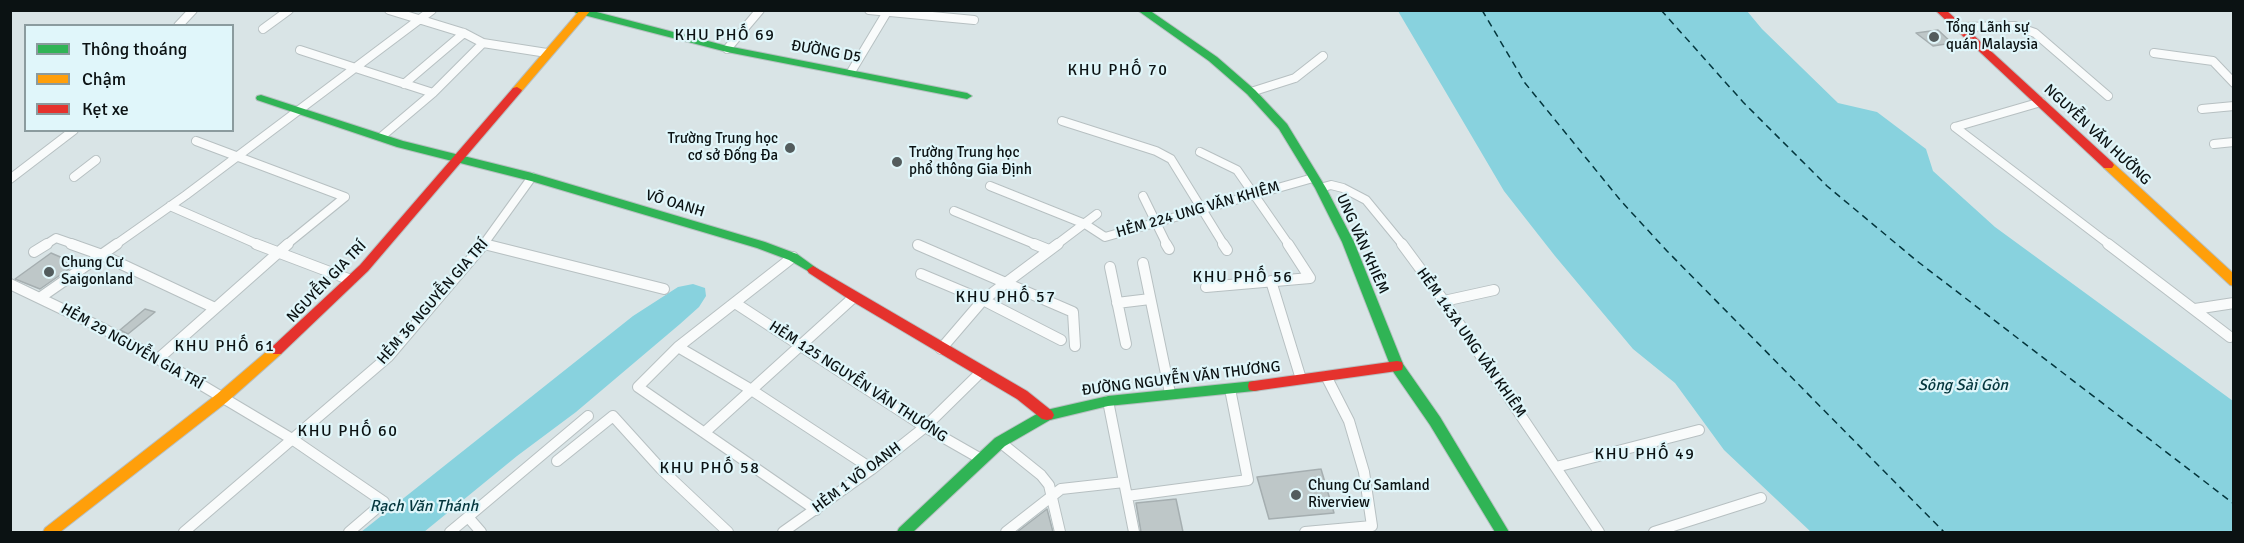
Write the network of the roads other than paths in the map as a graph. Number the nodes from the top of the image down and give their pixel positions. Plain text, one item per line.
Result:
1 (193, 10) edge
2 (289, 10) edge
3 (389, 10) edge
4 (432, 10) edge
5 (760, 10) edge
6 (869, 10) edge
7 (1142, 10) edge
8 (1940, 10) edge
9 (581, 11) edge
10 (887, 12) junction
11 (421, 19) junction
12 (974, 20) dead end
13 (180, 24) edge
14 (1957, 27) junction
15 (263, 30) dead end
16 (464, 33) junction
17 (483, 43) junction
18 (727, 49) junction
19 (300, 50) dead end
20 (547, 53) junction
21 (2154, 53) dead end
22 (1323, 56) dead end
23 (355, 68) junction
24 (851, 72) junction
25 (2234, 83) edge
26 (404, 84) junction
27 (1251, 92) junction
28 (433, 93) junction
29 (967, 96) dead end
30 (2108, 96) dead end
31 (261, 98) dead end
32 (2041, 102) junction
33 (2234, 106) edge
34 (2202, 109) dead end
35 (300, 110) junction
36 (1062, 121) dead end
37 (71, 132) edge
38 (381, 137) junction
39 (196, 141) dead end
40 (2234, 142) edge
41 (2214, 144) dead end
42 (1200, 152) dead end
43 (237, 158) junction
44 (457, 158) junction
45 (96, 160) dead end
46 (74, 177) dead end
47 (532, 177) junction
48 (10, 179) edge
49 (1316, 183) junction
50 (990, 186) dead end
51 (1255, 194) junction
52 (1143, 196) dead end
53 (170, 206) junction
54 (1202, 208) junction
55 (954, 211) dead end
56 (1096, 214) dead end
57 (1155, 222) junction
58 (1085, 224) junction
59 (484, 244) junction
60 (918, 244) dead end
61 (1169, 249) dead end
62 (1049, 250) junction
63 (1227, 250) dead end
64 (34, 252) dead end
65 (277, 253) junction
66 (102, 255) junction
67 (793, 257) junction
68 (1143, 263) dead end
69 (1110, 267) dead end
70 (921, 274) dead end
71 (351, 280) junction
72 (1007, 281) junction
73 (1271, 281) junction
74 (2234, 282) edge
75 (10, 284) edge
76 (1206, 287) dead end
77 (664, 289) dead end
78 (1494, 290) dead end
79 (41, 297) junction
80 (854, 297) junction
81 (1150, 299) junction
82 (983, 300) junction
83 (1444, 301) junction
84 (735, 303) junction
85 (1117, 303) junction
86 (2234, 303) edge
87 (215, 309) junction
88 (2195, 309) junction
89 (2230, 337) dead end
90 (1061, 339) dead end
91 (1126, 344) dead end
92 (800, 345) junction
93 (1075, 346) dead end
94 (678, 347) junction
95 (941, 349) junction
96 (158, 359) junction
97 (1397, 366) junction
98 (981, 372) junction
99 (1326, 376) junction
100 (1301, 379) junction
101 (750, 388) junction
102 (1230, 389) junction
103 (1170, 393) junction
104 (222, 398) junction
105 (1108, 401) junction
106 (1047, 415) junction
107 (588, 416) dead end
108 (925, 427) junction
109 (1699, 430) dead end
110 (705, 432) junction
111 (292, 439) junction
112 (1000, 442) junction
113 (981, 459) junction
114 (557, 461) dead end
115 (1556, 467) junction
116 (872, 469) junction
117 (1124, 482) junction
118 (1052, 494) junction
119 (1127, 496) junction
120 (1761, 498) dead end
121 (816, 510) junction
122 (468, 517) junction
123 (1372, 529) edge
124 (50, 532) edge
125 (184, 532) edge
126 (349, 532) edge
127 (450, 532) edge
128 (481, 532) edge
129 (728, 532) edge
130 (783, 532) edge
131 (904, 532) edge
132 (1006, 532) edge
133 (1060, 532) edge
134 (1134, 532) edge
135 (1305, 532) edge
136 (1502, 532) edge
137 (1599, 532) edge
138 (1654, 532) edge

1 - 13 street
2 - 15 street
3 - 11 street
4 - 11 street
5 - 18 street
6 - 10 street
7 - 27 street, UNG VĂN KHIÊM
8 - 14 street, NGUYỄN VĂN HƯỞNG
9 - 18 street, ĐƯỜNG D5
9 - 20 street, NGUYỄN GIA TRÍ
10 - 12 street
10 - 24 street
11 - 16 street
11 - 23 street
14 - 30 street
14 - 32 street, NGUYỄN VĂN HƯỞNG
16 - 17 street
16 - 26 street
17 - 20 street
17 - 28 street
18 - 24 street, ĐƯỜNG D5
19 - 23 street
20 - 44 street, NGUYỄN GIA TRÍ
21 - 25 street
22 - 27 street
23 - 26 street
23 - 35 street
24 - 29 street, ĐƯỜNG D5
26 - 28 street
27 - 49 street, UNG VĂN KHIÊM
28 - 38 street
31 - 35 street, VÕ OANH
32 - 74 street, NGUYỄN VĂN HƯỞNG
32 - 88 street
33 - 34 street
35 - 38 street, VÕ OANH
35 - 43 street
36 - 54 street
37 - 48 street
38 - 44 street, VÕ OANH
39 - 43 street
40 - 41 street
42 - 51 street
43 - 53 street
43 - 65 street
44 - 47 street, VÕ OANH
44 - 71 street, NGUYỄN GIA TRÍ
45 - 46 street
47 - 59 street, HẺM 36 NGUYỄN GIA TRÍ
47 - 67 street, VÕ OANH
49 - 51 street, HẺM 224 UNG VĂN KHIÊM
49 - 83 street, HẺM 143A UNG VĂN KHIÊM
49 - 97 street, UNG VĂN KHIÊM
50 - 58 street, HẺM 224 UNG VĂN KHIÊM
51 - 54 street, HẺM 224 UNG VĂN KHIÊM
51 - 73 street
52 - 57 street
53 - 65 street
53 - 66 street
54 - 57 street, HẺM 224 UNG VĂN KHIÊM
54 - 63 street
55 - 62 street
56 - 58 street
57 - 58 street, HẺM 224 UNG VĂN KHIÊM
57 - 61 street
58 - 62 street
59 - 77 street
59 - 111 street, HẺM 36 NGUYỄN GIA TRÍ
60 - 72 street
62 - 72 street
64 - 66 street
65 - 71 street
65 - 87 street
66 - 79 street
66 - 87 street
67 - 80 street, VÕ OANH
67 - 84 street
68 - 81 street
69 - 85 street
70 - 82 street
71 - 104 street, NGUYỄN GIA TRÍ
72 - 82 street
72 - 93 street
73 - 76 street
73 - 100 street
75 - 79 street, HẺM 29 NGUYỄN GIA TRÍ
78 - 83 street
79 - 96 street, HẺM 29 NGUYỄN GIA TRÍ
80 - 92 street
80 - 95 street, VÕ OANH
81 - 85 street
81 - 103 street
82 - 90 street
82 - 95 street
83 - 115 street, HẺM 143A UNG VĂN KHIÊM
84 - 92 street, HẺM 125 NGUYỄN VĂN THƯƠNG
84 - 94 street
85 - 91 street
86 - 88 street
87 - 96 street
88 - 89 street
92 - 101 street
92 - 108 street, HẺM 125 NGUYỄN VĂN THƯƠNG
94 - 101 street
94 - 110 street
95 - 98 street, VÕ OANH
96 - 104 street, HẺM 29 NGUYỄN GIA TRÍ
97 - 99 street, ĐƯỜNG NGUYỄN VĂN THƯƠNG
97 - 136 street, UNG VĂN KHIÊM
98 - 106 street, VÕ OANH
98 - 108 street, HẺM 1 VÕ OANH
99 - 100 street, ĐƯỜNG NGUYỄN VĂN THƯƠNG
99 - 123 street
100 - 102 street, ĐƯỜNG NGUYỄN VĂN THƯƠNG
101 - 110 street
101 - 116 street
102 - 103 street, ĐƯỜNG NGUYỄN VĂN THƯƠNG
102 - 119 street
103 - 105 street, ĐƯỜNG NGUYỄN VĂN THƯƠNG
104 - 111 street, HẺM 29 NGUYỄN GIA TRÍ
104 - 124 street, NGUYỄN GIA TRÍ
105 - 106 street, ĐƯỜNG NGUYỄN VĂN THƯƠNG
105 - 117 street
106 - 112 street, ĐƯỜNG NGUYỄN VĂN THƯƠNG
107 - 122 street
108 - 113 street, HẺM 125 NGUYỄN VĂN THƯƠNG
108 - 116 street, HẺM 1 VÕ OANH
109 - 115 street
110 - 121 street
111 - 125 street, HẺM 36 NGUYỄN GIA TRÍ
111 - 126 street, HẺM 29 NGUYỄN GIA TRÍ
112 - 113 street, ĐƯỜNG NGUYỄN VĂN THƯƠNG
112 - 118 street
113 - 131 street, ĐƯỜNG NGUYỄN VĂN THƯƠNG
114 - 129 street
115 - 137 street, HẺM 143A UNG VĂN KHIÊM
116 - 121 street, HẺM 1 VÕ OANH
117 - 118 street
117 - 119 street
118 - 132 street
118 - 133 street
119 - 134 street
120 - 138 street
121 - 130 street, HẺM 1 VÕ OANH
122 - 127 street
122 - 128 street
123 - 135 street

